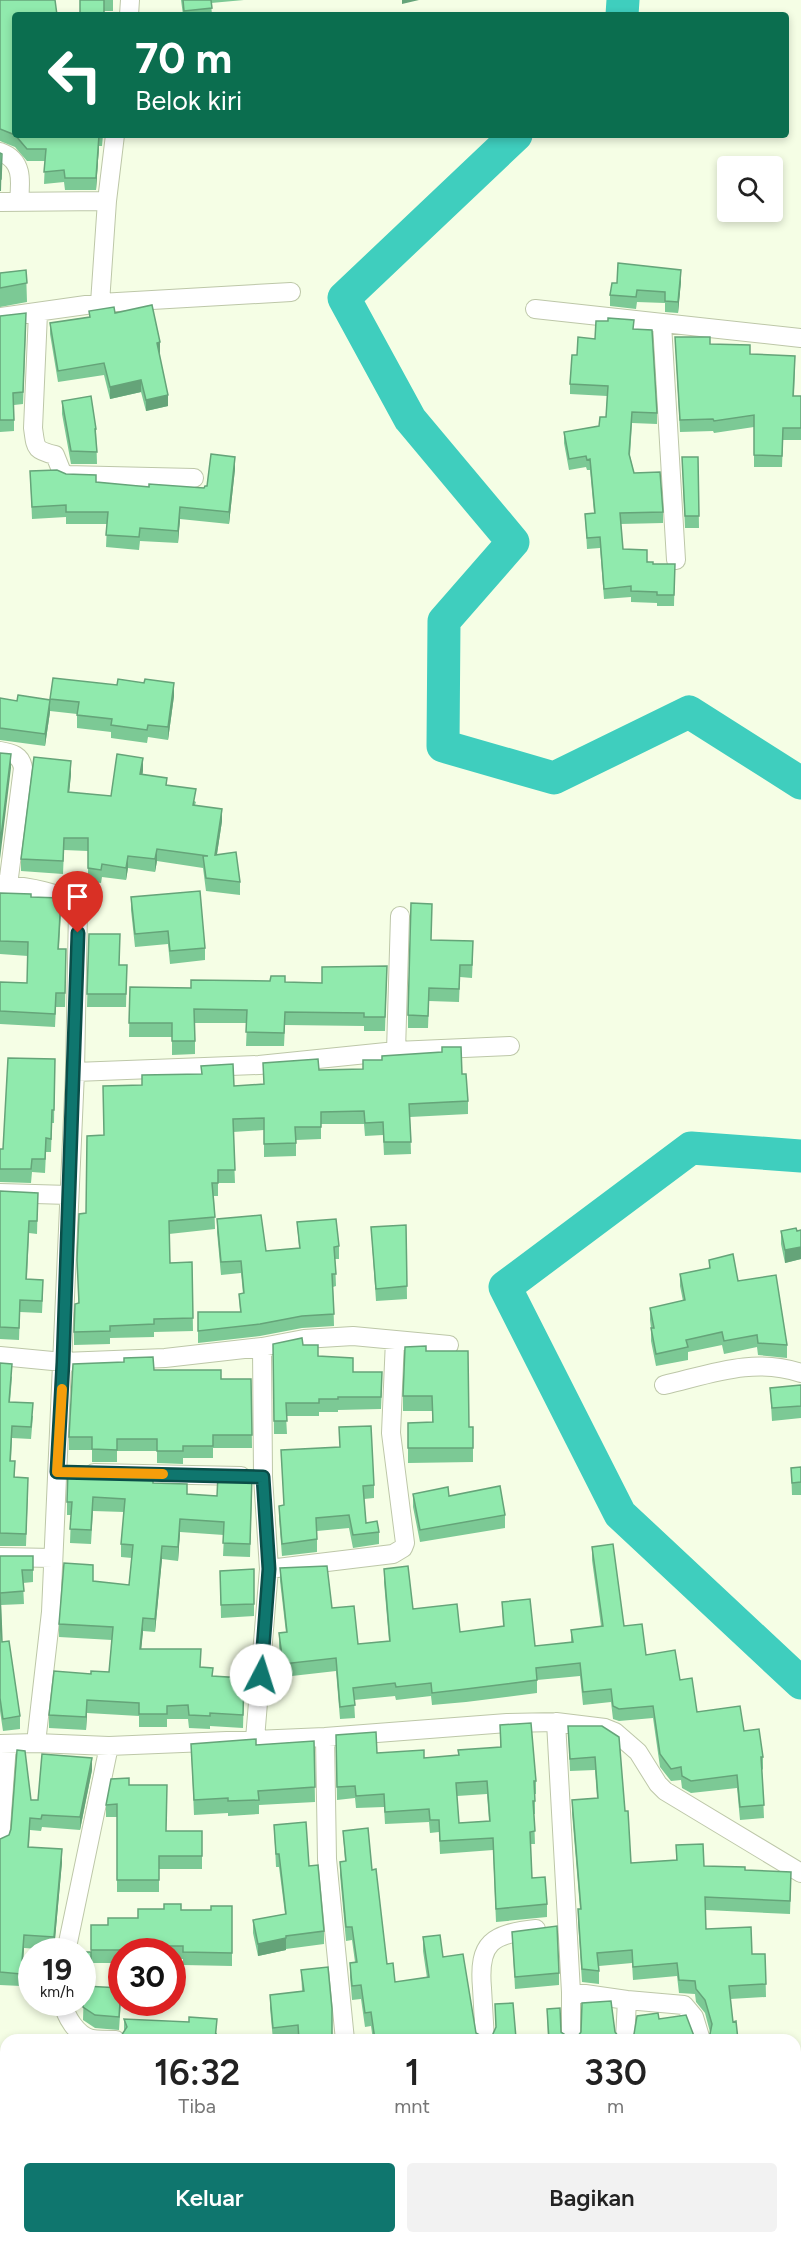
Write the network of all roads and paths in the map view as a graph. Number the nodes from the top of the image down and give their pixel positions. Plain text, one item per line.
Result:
1 (115, 138) edge
2 (0, 153) edge
3 (19, 201) junction
4 (107, 201) junction
5 (0, 202) edge
6 (291, 292) dead end
7 (100, 303) junction
8 (535, 309) dead end
9 (38, 313) junction
10 (0, 317) edge
11 (662, 324) junction
12 (801, 338) edge
13 (194, 478) dead end
14 (676, 560) dead end
15 (0, 751) edge
16 (4, 885) edge
17 (400, 916) dead end
18 (510, 1046) dead end
19 (396, 1051) junction
20 (75, 1072) junction
21 (0, 1193) edge
22 (69, 1196) junction
23 (395, 1340) junction
24 (449, 1345) dead end
25 (262, 1347) junction
26 (0, 1356) edge
27 (63, 1362) junction
28 (801, 1373) edge
29 (664, 1385) dead end
30 (57, 1472) junction
31 (263, 1477) junction
32 (0, 1557) edge
33 (53, 1558) junction
34 (269, 1569) junction
35 (556, 1722) junction
36 (325, 1737) junction
37 (255, 1739) junction
38 (36, 1743) junction
39 (3, 1744) edge
40 (109, 1746) junction
41 (0, 1841) edge
42 (801, 1873) edge
43 (567, 1926) junction
44 (69, 1938) edge
45 (571, 1992) junction
46 (627, 2000) junction
47 (68, 2016) edge
48 (82, 2034) edge
49 (344, 2034) edge
50 (485, 2034) edge
51 (571, 2034) edge
52 (625, 2034) edge
53 (699, 2034) edge

1 - 4 street
2 - 3 street
3 - 4 street
3 - 5 street
4 - 7 street
6 - 7 street
7 - 9 street
8 - 11 street
9 - 10 street
9 - 13 street
11 - 12 street
11 - 14 street
15 - 16 street
16 - 20 street
17 - 19 street
18 - 19 street
19 - 20 street
20 - 22 street
21 - 22 street
22 - 27 street
23 - 24 street
23 - 25 street
23 - 34 street
25 - 27 street
25 - 31 street
26 - 27 street
27 - 30 street
28 - 29 street
30 - 31 street
30 - 33 street
31 - 34 street
32 - 33 street
33 - 38 street
34 - 37 street
35 - 36 street
35 - 42 street
35 - 43 street
36 - 37 street
36 - 49 street
37 - 40 street
38 - 39 street
38 - 40 street
39 - 41 street
40 - 44 street
43 - 45 street
43 - 50 street
45 - 46 street
45 - 51 street
46 - 52 street
46 - 53 street
47 - 48 street

